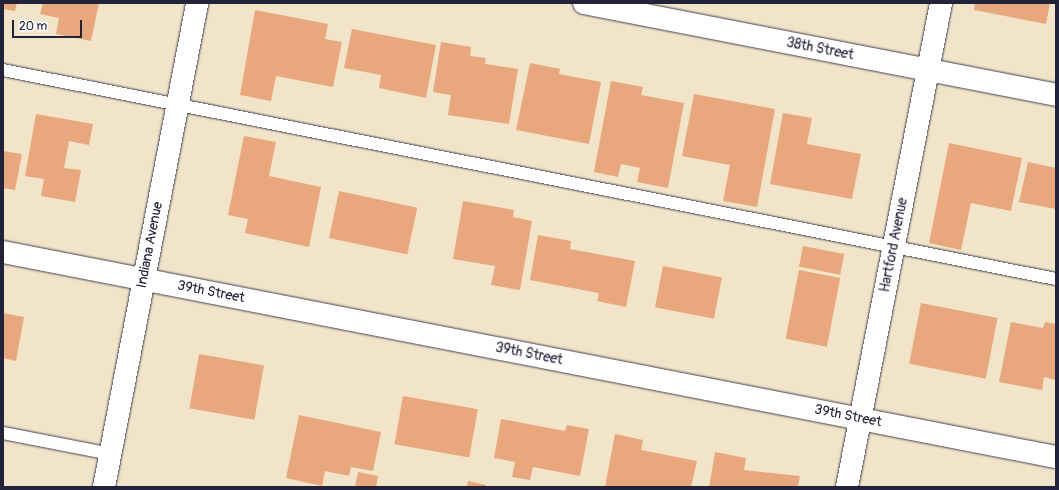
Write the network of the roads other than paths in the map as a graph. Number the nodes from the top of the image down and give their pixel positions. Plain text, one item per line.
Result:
1 (197, 3) edge
2 (584, 3) edge
3 (941, 3) edge
4 (3, 70) edge
5 (928, 70) junction
6 (1056, 95) edge
7 (178, 103) junction
8 (894, 248) junction
9 (3, 252) edge
10 (144, 279) junction
11 (1056, 279) edge
12 (861, 419) junction
13 (3, 433) edge
14 (110, 454) junction
15 (1056, 457) edge
16 (104, 487) edge
17 (847, 487) edge

1 - 7 street, Indiana Avenue
2 - 5 street, 38th Street
3 - 5 street, Hartford Avenue
4 - 7 lane
5 - 6 street, 38th Street
5 - 8 street, Hartford Avenue
7 - 8 lane
7 - 10 street, Indiana Avenue
8 - 11 lane
8 - 12 street, Hartford Avenue
9 - 10 street, 39th Street
10 - 12 street, 39th Street
10 - 14 street, Indiana Avenue
12 - 15 street, 39th Street
12 - 17 street, Hartford Avenue
13 - 14 lane
14 - 16 street, Indiana Avenue

